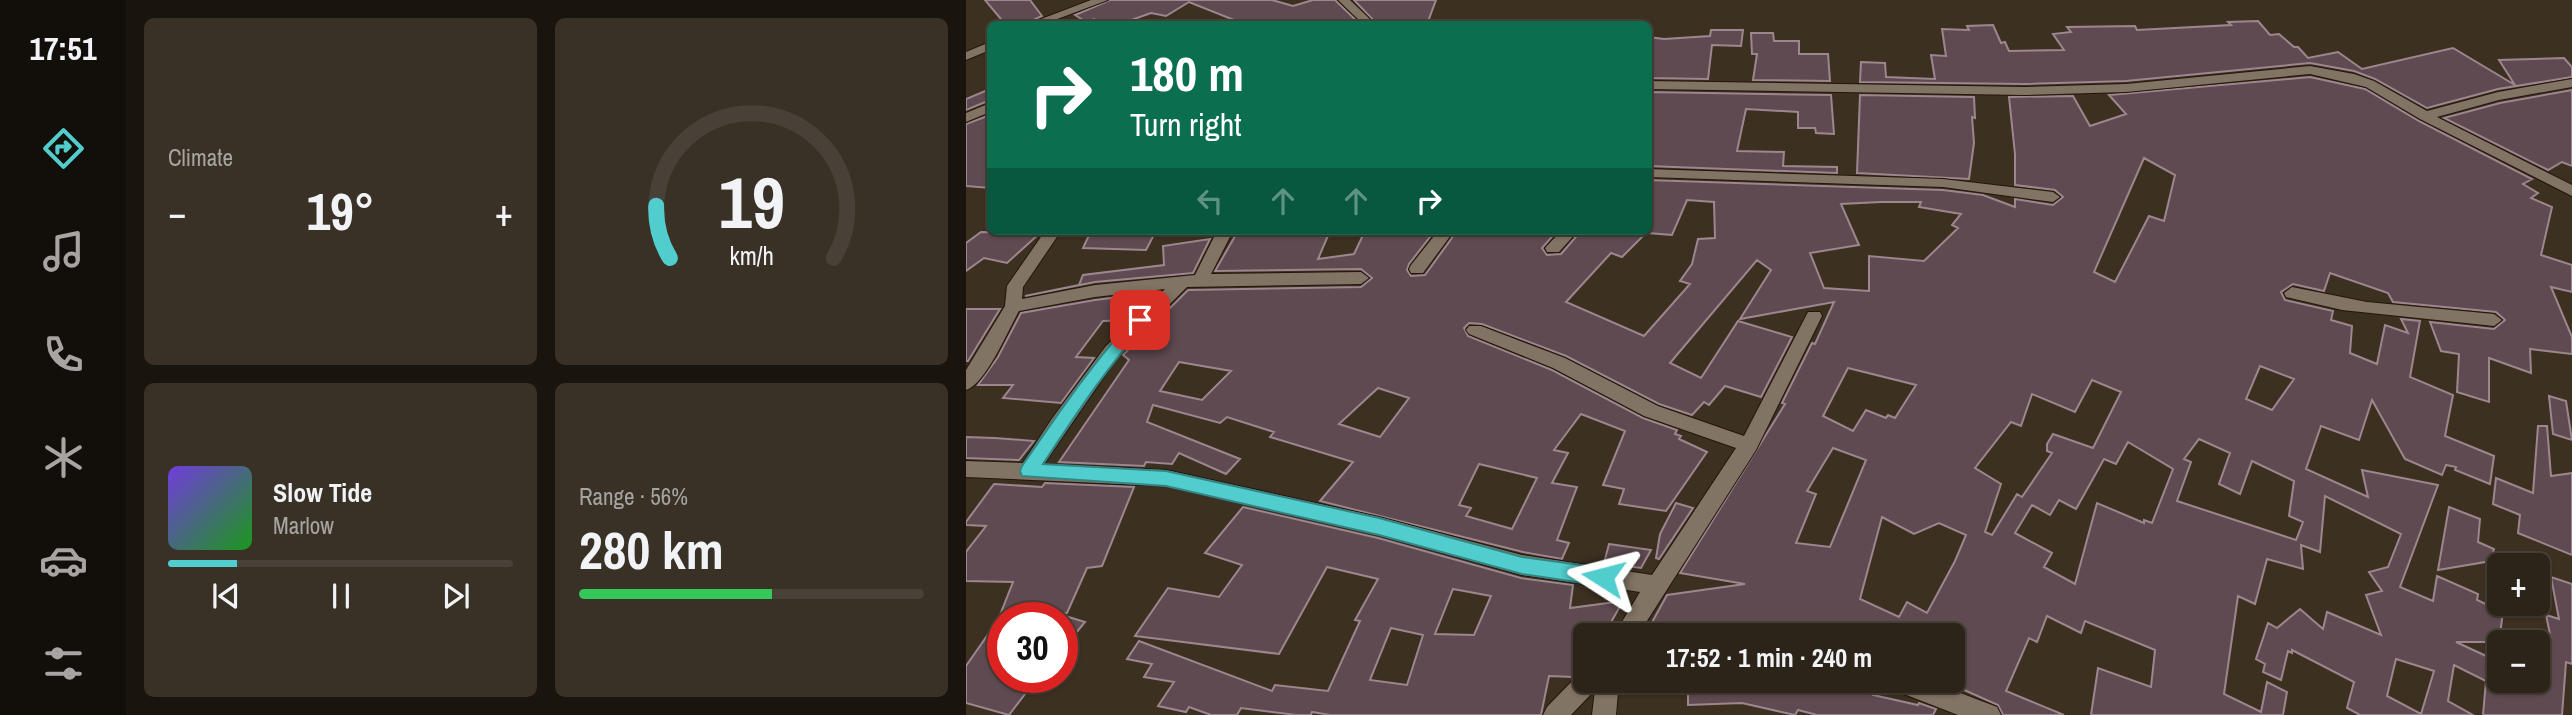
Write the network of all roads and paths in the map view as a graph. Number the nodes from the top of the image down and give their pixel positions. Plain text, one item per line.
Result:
1 (1102, 0) edge
2 (1344, 0) edge
3 (1042, 21) edge
4 (1366, 21) edge
5 (987, 47) edge
6 (966, 56) edge
7 (2572, 83) edge
8 (1652, 85) edge
9 (987, 108) edge
10 (2425, 116) junction
11 (966, 118) edge
12 (1652, 173) edge
13 (2572, 191) edge
14 (2053, 197) dead end
15 (1051, 235) edge
16 (1222, 235) edge
17 (1443, 235) edge
18 (1566, 235) edge
19 (1553, 248) dead end
20 (1417, 269) dead end
21 (1361, 278) dead end
22 (1191, 281) junction
23 (2292, 293) dead end
24 (1013, 306) junction
25 (1814, 316) dead end
26 (2494, 320) dead end
27 (1475, 330) dead end
28 (966, 383) edge
29 (1749, 445) junction
30 (966, 469) edge
31 (1029, 471) junction
32 (1656, 586) junction
33 (1633, 623) edge
34 (1576, 693) edge
35 (1607, 693) edge
36 (1931, 693) edge
37 (1555, 715) edge
38 (1604, 715) edge
39 (1989, 715) edge

1 - 3 street
2 - 4 street
5 - 6 street
7 - 10 street
8 - 10 street
9 - 11 street
10 - 13 street
12 - 14 street
15 - 24 street
16 - 22 street
17 - 20 street
18 - 19 street
21 - 22 street
22 - 24 street
22 - 31 street
23 - 26 street
24 - 28 street
25 - 29 street
27 - 29 street
29 - 32 street
30 - 31 street
31 - 32 street
32 - 33 street
34 - 37 street
35 - 38 street
36 - 39 street

